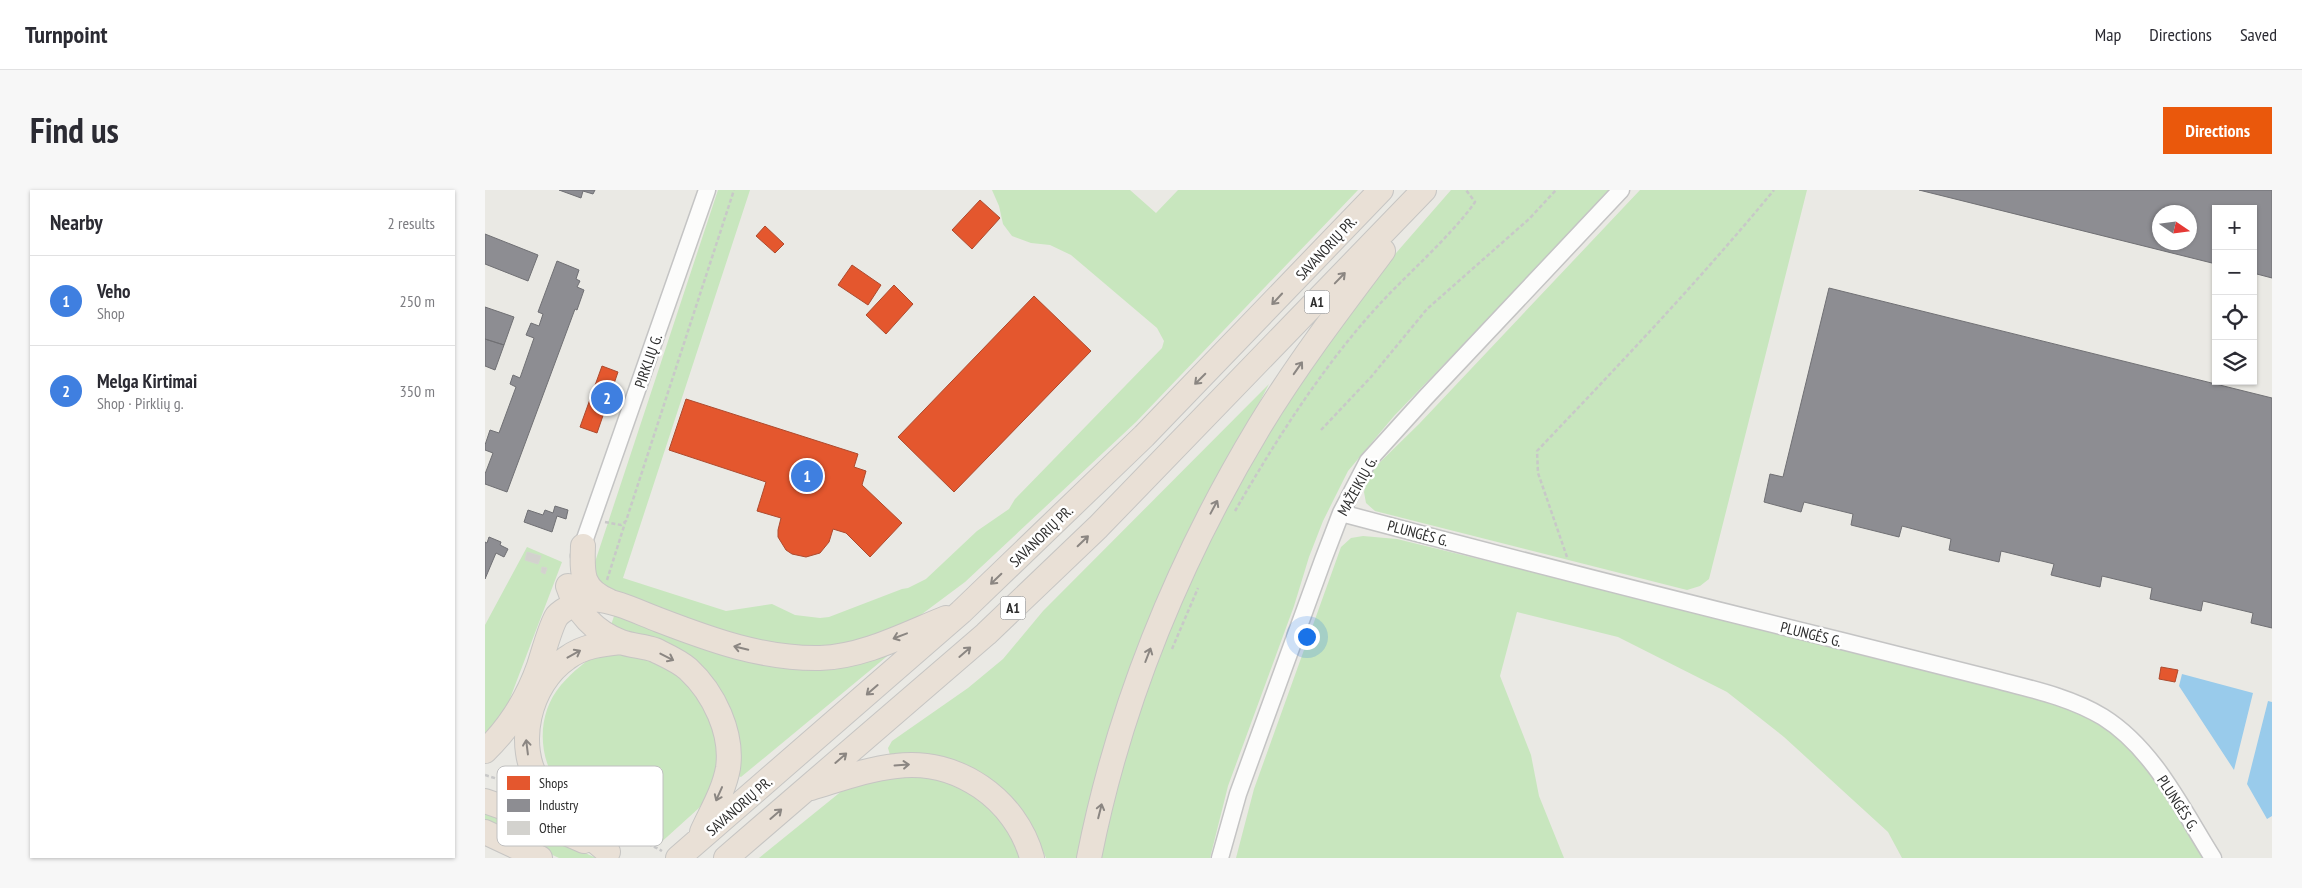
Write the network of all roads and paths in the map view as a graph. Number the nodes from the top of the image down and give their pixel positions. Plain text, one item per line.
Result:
1 (707, 190) edge
2 (734, 190) edge
3 (1381, 190) edge
4 (1424, 190) edge
5 (1429, 190) edge
6 (1466, 190) edge
7 (1556, 190) edge
8 (1621, 190) edge
9 (1774, 190) edge
10 (1321, 430) dead end
11 (1341, 513) junction
12 (1232, 517) dead end
13 (593, 518) junction
14 (626, 521) junction
15 (583, 546) junction
16 (1573, 574) junction
17 (1199, 586) dead end
18 (607, 600) junction
19 (567, 602) junction
20 (961, 612) junction
21 (621, 642) junction
22 (1171, 652) dead end
23 (536, 675) junction
24 (533, 704) junction
25 (485, 751) edge
26 (532, 766) edge
27 (804, 789) junction
28 (485, 801) edge
29 (497, 805) edge
30 (485, 832) edge
31 (497, 838) edge
32 (698, 840) junction
33 (515, 846) edge
34 (594, 846) edge
35 (603, 846) edge
36 (614, 855) edge
37 (540, 858) edge
38 (678, 858) edge
39 (726, 858) edge
40 (1032, 858) edge
41 (1089, 858) edge
42 (1220, 858) edge
43 (2213, 858) edge

1 - 13 street, PIRKLIŲ G.
2 - 14 path
3 -> 20 highway, SAVANORIŲ PR. / A1
27 -> 4 highway, SAVANORIŲ PR. / A1
41 -> 5 highway
6 - 12 path
7 - 10 path
8 - 11 street, MAŽEIKIŲ G.
9 - 16 path
11 - 16 street, PLUNGĖS G.
11 - 42 street, MAŽEIKIŲ G.
13 - 14 path
13 - 15 street, PIRKLIŲ G.
14 - 18 path
15 - 18 highway
15 - 19 street, PIRKLIŲ G.
16 - 43 street, PLUNGĖS G.
17 - 22 path
18 - 19 highway
20 -> 18 highway
19 - 21 highway
19 - 23 highway
20 -> 32 highway, SAVANORIŲ PR. / A1
24 -> 21 highway
21 -> 32 highway
23 - 24 highway
23 - 25 highway
26 -> 24 highway
39 -> 27 highway, SAVANORIŲ PR. / A1
27 -> 40 highway
28 - 29 highway
30 - 31 highway
32 - 38 highway, SAVANORIŲ PR. / A1
33 - 37 highway
34 - 36 highway
36 -> 35 highway

